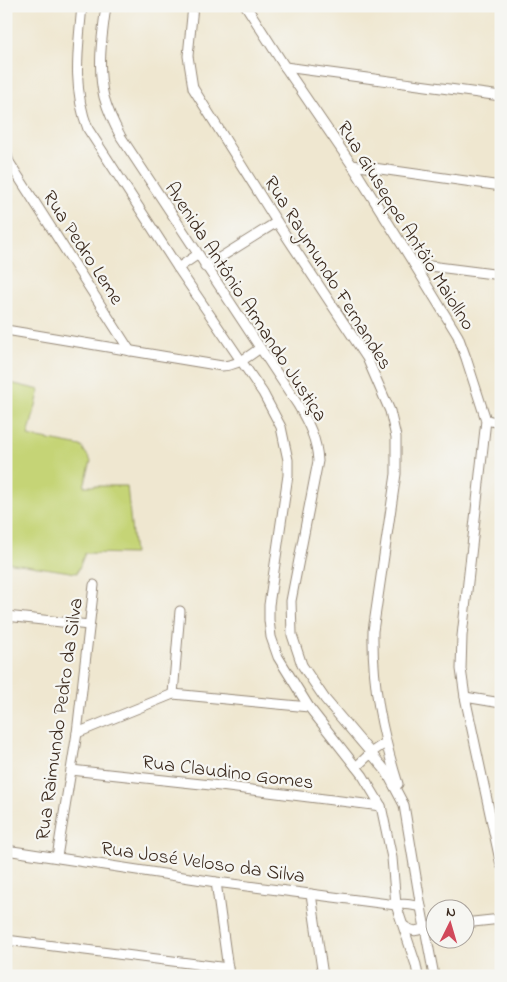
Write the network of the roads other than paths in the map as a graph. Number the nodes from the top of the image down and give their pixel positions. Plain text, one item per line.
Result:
1 (82, 6) edge
2 (106, 6) edge
3 (193, 6) edge
4 (246, 6) edge
5 (285, 67) junction
6 (501, 96) edge
7 (6, 152) edge
8 (8, 161) edge
9 (352, 165) junction
10 (501, 186) edge
11 (277, 222) junction
12 (197, 255) junction
13 (414, 264) junction
14 (206, 267) junction
15 (178, 268) junction
16 (501, 275) edge
17 (6, 330) edge
18 (260, 348) junction
19 (130, 351) junction
20 (242, 361) junction
21 (486, 420) junction
22 (501, 423) edge
23 (94, 585) dead end
24 (180, 611) dead end
25 (6, 616) edge
26 (89, 625) junction
27 (173, 694) junction
28 (465, 697) junction
29 (501, 703) edge
30 (310, 707) junction
31 (77, 733) junction
32 (385, 743) junction
33 (372, 752) junction
34 (356, 767) junction
35 (71, 770) junction
36 (404, 805) junction
37 (381, 806) junction
38 (6, 850) edge
39 (57, 857) junction
40 (501, 865) edge
41 (216, 882) junction
42 (311, 894) junction
43 (396, 905) junction
44 (421, 907) junction
45 (424, 913) edge
46 (501, 919) edge
47 (474, 922) edge
48 (404, 926) junction
49 (424, 929) edge
50 (6, 940) edge
51 (432, 950) edge
52 (229, 972) edge
53 (323, 976) edge
54 (418, 976) edge
55 (434, 976) edge

1 - 15 street, Avenida Antônio Armando Justiça
2 - 12 street, Avenida Antônio Armando Justiça
3 - 11 street, Rua Raymundo Fernandes
4 - 5 street, Rua Giuseppe Antôio Maiollno
5 - 6 street
5 - 9 street, Rua Giuseppe Antôio Maiollno
7 - 8 street, Rua Pedro Leme
8 - 19 street, Rua Pedro Leme
9 - 10 street
9 - 13 street, Rua Giuseppe Antôio Maiollno
11 - 14 street
11 - 32 street, Rua Raymundo Fernandes
12 - 14 street, Avenida Antônio Armando Justiça
12 - 15 street
13 - 16 street
13 - 21 street, Rua Giuseppe Antôio Maiollno
14 - 18 street, Avenida Antônio Armando Justiça
15 - 20 street, Avenida Antônio Armando Justiça
17 - 19 street
18 - 20 street
18 - 33 street, Avenida Antônio Armando Justiça
19 - 20 street
20 - 30 street, Avenida Antônio Armando Justiça
21 - 22 street
21 - 28 street, Rua Giuseppe Antôio Maiollno
23 - 26 street, Rua Raimundo Pedro da Silva
24 - 27 street
25 - 26 street
26 - 31 street, Rua Raimundo Pedro da Silva
27 - 30 street
27 - 31 street
28 - 29 street
28 - 40 street, Rua Giuseppe Antôio Maiollno
30 - 34 street, Avenida Antônio Armando Justiça
31 - 35 street, Rua Raimundo Pedro da Silva
32 - 33 street
32 - 36 street, Rua Raymundo Fernandes
33 - 34 street
33 - 36 street, Avenida Antônio Armando Justiça
34 - 37 street, Avenida Antônio Armando Justiça
35 - 37 street, Rua Claudino Gomes
35 - 39 street, Rua Raimundo Pedro da Silva
36 - 44 street, Avenida Antônio Armando Justiça
37 - 43 street, Avenida Antônio Armando Justiça
38 - 39 street, Rua José Veloso da Silva
39 - 41 street, Rua José Veloso da Silva
41 - 42 street, Rua José Veloso da Silva
41 - 52 street
42 - 43 street, Rua José Veloso da Silva
42 - 53 street
43 - 44 street, Rua José Veloso da Silva
43 - 48 street
44 - 45 street, Avenida Antônio Armando Justiça
46 - 47 street
48 - 49 street
48 - 54 street
50 - 52 street
51 - 55 street, Avenida Antônio Armando Justiça

